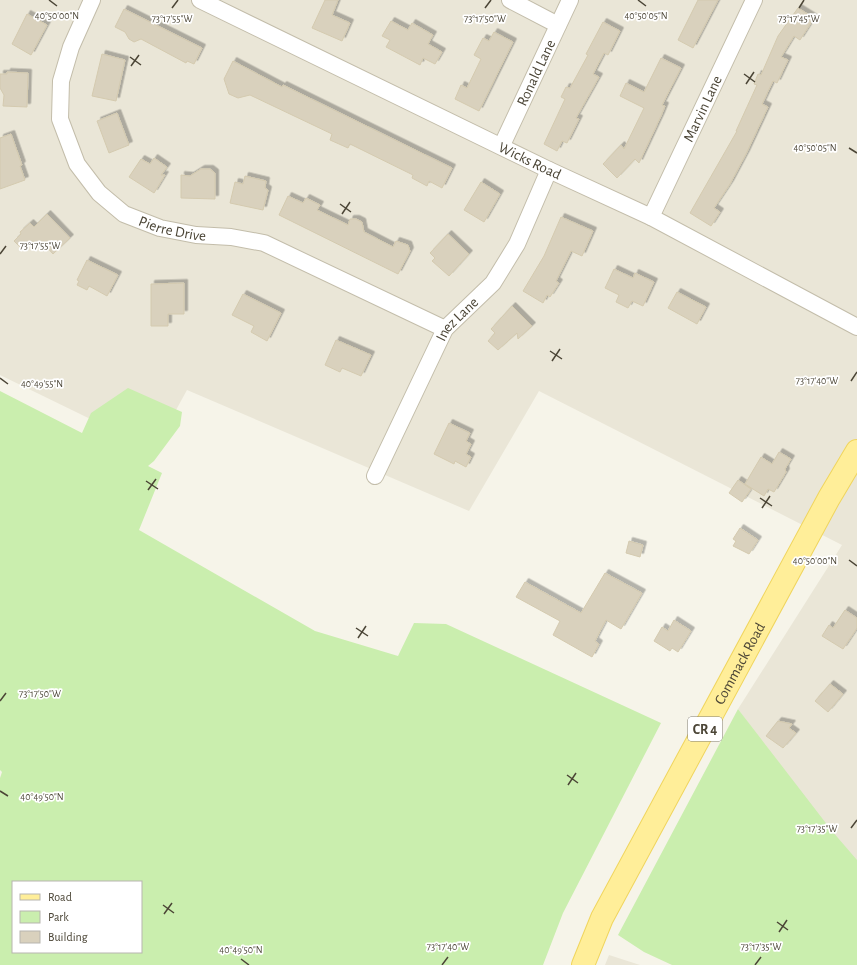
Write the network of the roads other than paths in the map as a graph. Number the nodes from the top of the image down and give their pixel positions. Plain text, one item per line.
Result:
1 (92, 0) edge
2 (200, 0) edge
3 (510, 0) edge
4 (570, 0) edge
5 (754, 0) edge
6 (558, 24) junction
7 (502, 145) junction
8 (550, 170) junction
9 (651, 217) junction
10 (857, 328) edge
11 (445, 329) junction
12 (857, 451) edge
13 (375, 476) dead end
14 (583, 965) edge

1 - 11 street, Pierre Drive
2 - 7 street, Wicks Road
3 - 6 street
4 - 6 street, Ronald Lane
5 - 9 street, Marvin Lane
6 - 7 street, Ronald Lane
7 - 8 street, Wicks Road
8 - 9 street, Wicks Road
8 - 11 street, Inez Lane
9 - 10 street, Wicks Road
11 - 13 street, Inez Lane
12 - 14 main road, Commack Road / CR 4

